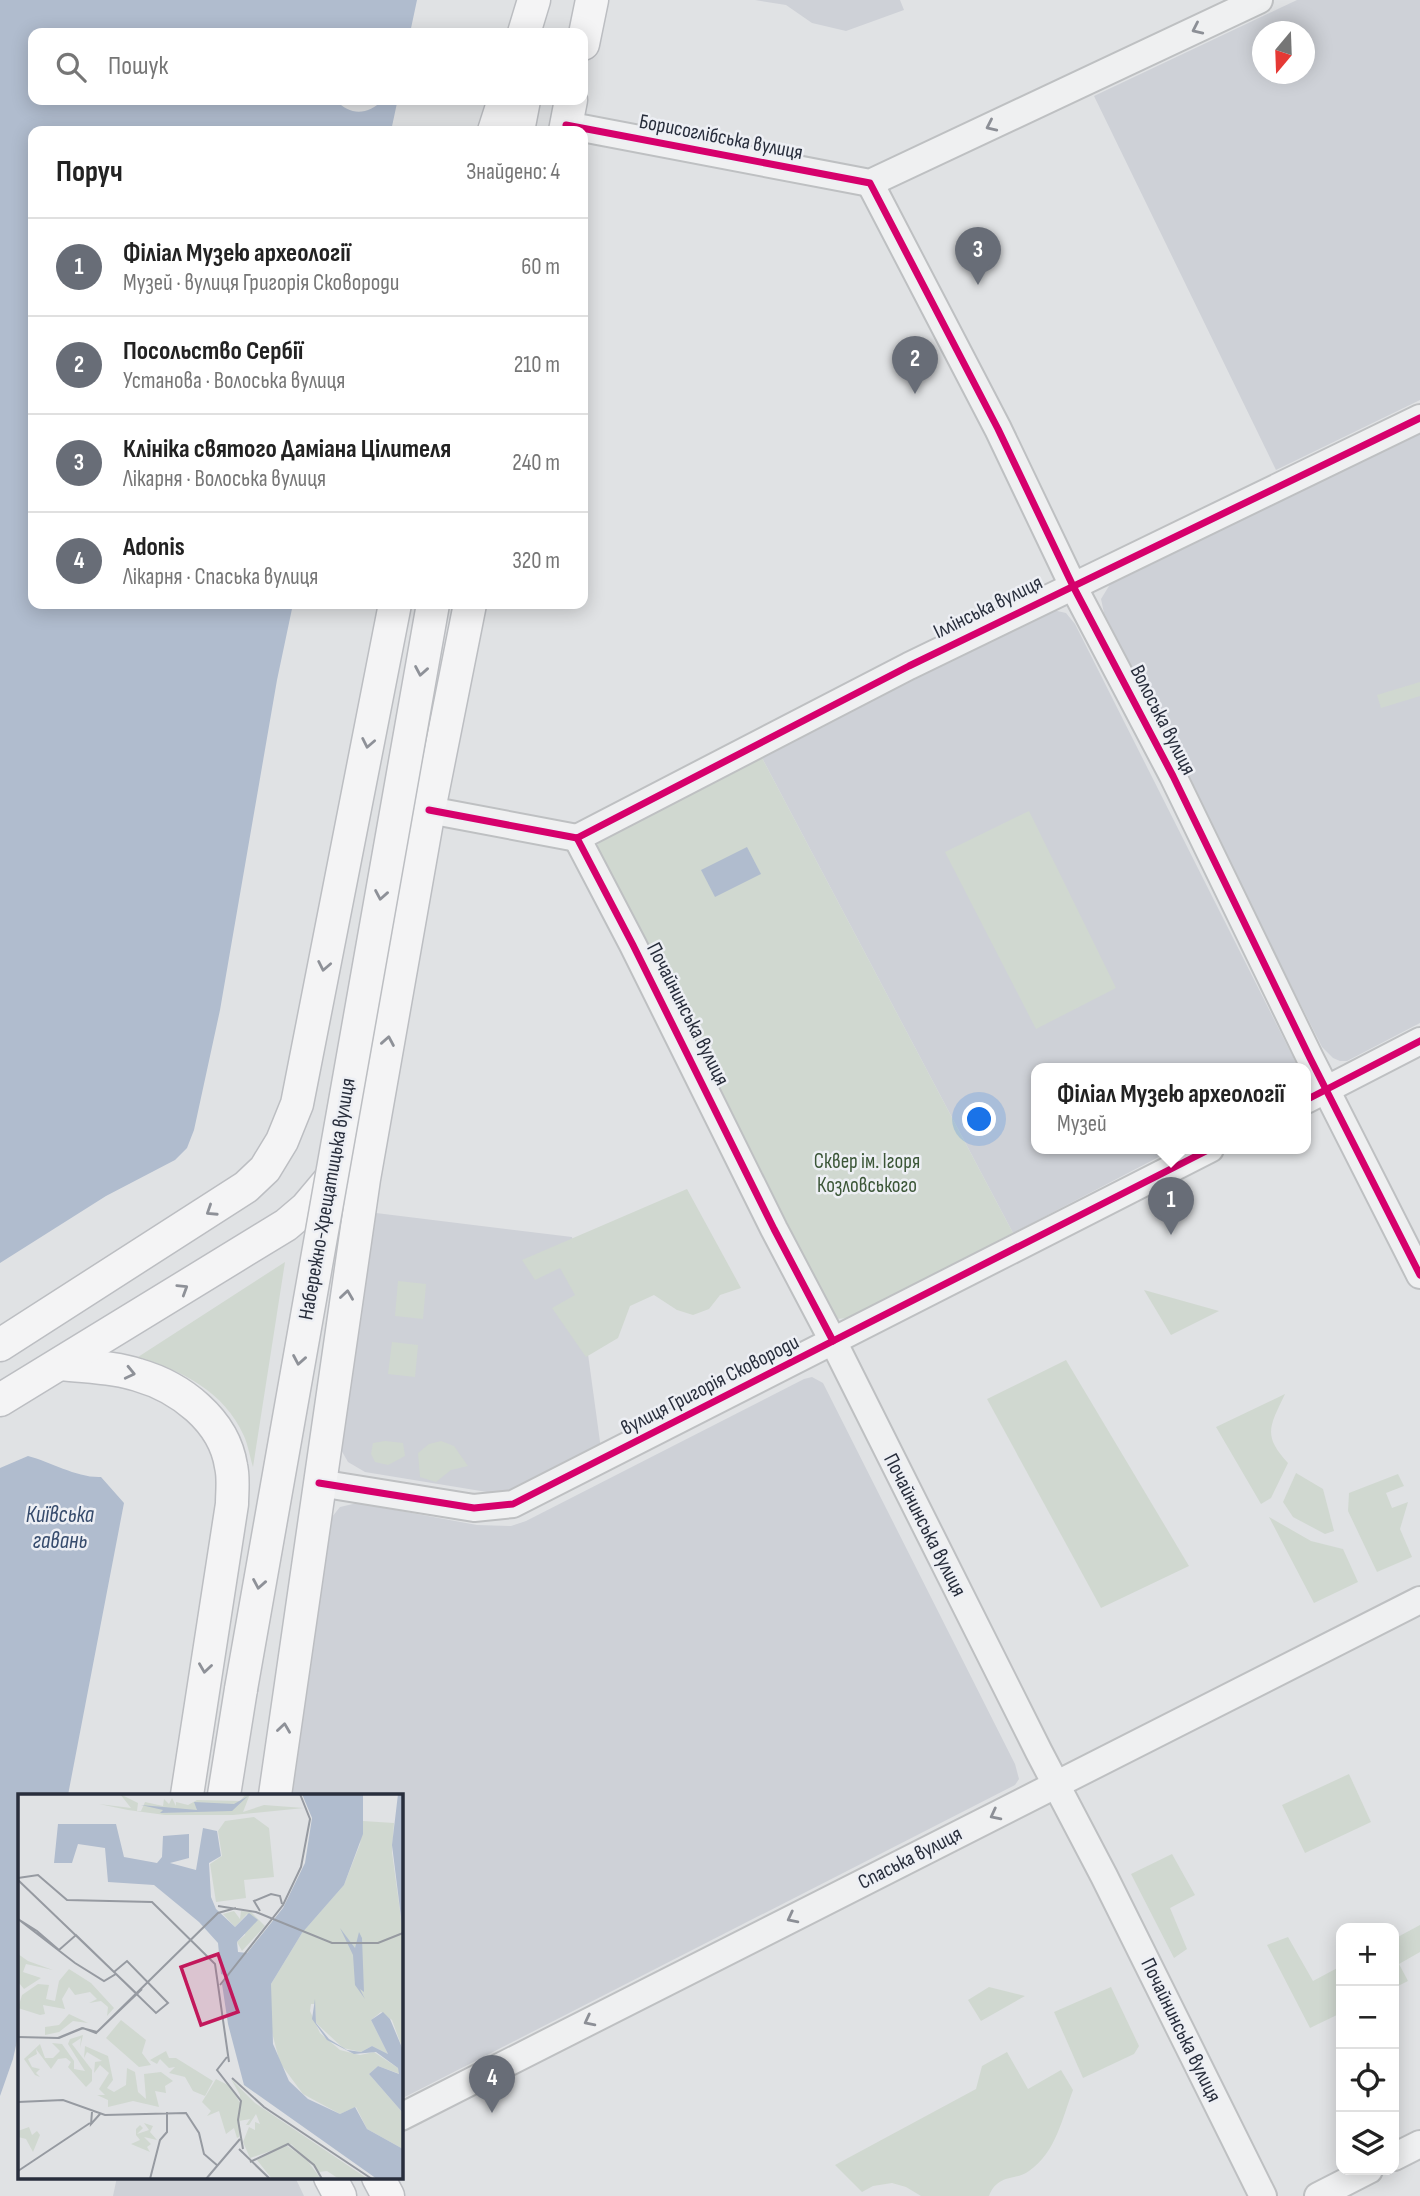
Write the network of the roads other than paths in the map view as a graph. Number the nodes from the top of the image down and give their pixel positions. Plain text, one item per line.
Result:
1 (534, 0) edge
2 (544, 0) edge
3 (592, 0) edge
4 (1259, 0) edge
5 (526, 28) edge
6 (538, 28) edge
7 (586, 28) edge
8 (502, 105) edge
9 (523, 105) edge
10 (567, 119) edge
11 (496, 126) edge
12 (519, 126) edge
13 (870, 183) junction
14 (1420, 418) edge
15 (1073, 586) junction
16 (394, 609) edge
17 (431, 609) edge
18 (469, 609) edge
19 (429, 810) junction
20 (577, 838) junction
21 (1420, 1041) edge
22 (1302, 1063) edge
23 (1316, 1094) edge
24 (376, 1108) junction
25 (1200, 1154) edge
26 (1420, 1275) edge
27 (833, 1341) junction
28 (0, 1345) edge
29 (58, 1366) junction
30 (0, 1400) edge
31 (319, 1483) junction
32 (1420, 1600) edge
33 (1056, 1785) junction
34 (187, 1794) edge
35 (224, 1794) edge
36 (275, 1794) edge
37 (402, 2116) edge
38 (1420, 2144) edge
39 (1399, 2154) edge
40 (1359, 2175) edge
41 (331, 2178) edge
42 (379, 2178) edge
43 (340, 2196) edge
44 (388, 2196) edge
45 (1263, 2196) edge
46 (1318, 2196) edge

1 - 5 main road
2 - 6 main road
3 - 7 main road
4 -> 13 street
8 - 11 main road
9 - 12 main road
10 - 13 street, Борисоглібська вулиця
13 - 15 street, Волоська вулиця
14 - 15 street, Іллінська вулиця
15 - 20 street, Іллінська вулиця
15 - 22 street, Волоська вулиця
16 -> 28 main road
17 -> 35 main road, Набережно-Хрещатицька вулиця, bridge
18 - 19 main road, Набережно-Хрещатицька вулиця
19 - 20 street
24 -> 19 main road, Набережно-Хрещатицька вулиця
20 - 27 street, Почайнинська вулиця
21 - 23 street
23 - 26 street, Волоська вулиця
29 -> 24 main road
31 -> 24 main road, Набережно-Хрещатицька вулиця
25 - 27 street, вулиця Григорія Сковороди
27 - 31 street, вулиця Григорія Сковороди
27 - 33 street, Почайнинська вулиця
29 - 30 main road
29 -> 34 main road
36 -> 31 main road, Набережно-Хрещатицька вулиця
32 - 33 street, Спаська вулиця
33 -> 37 street, Спаська вулиця
33 - 45 street, Почайнинська вулиця
38 - 39 street
40 - 46 street
41 - 43 main road
42 - 44 main road

